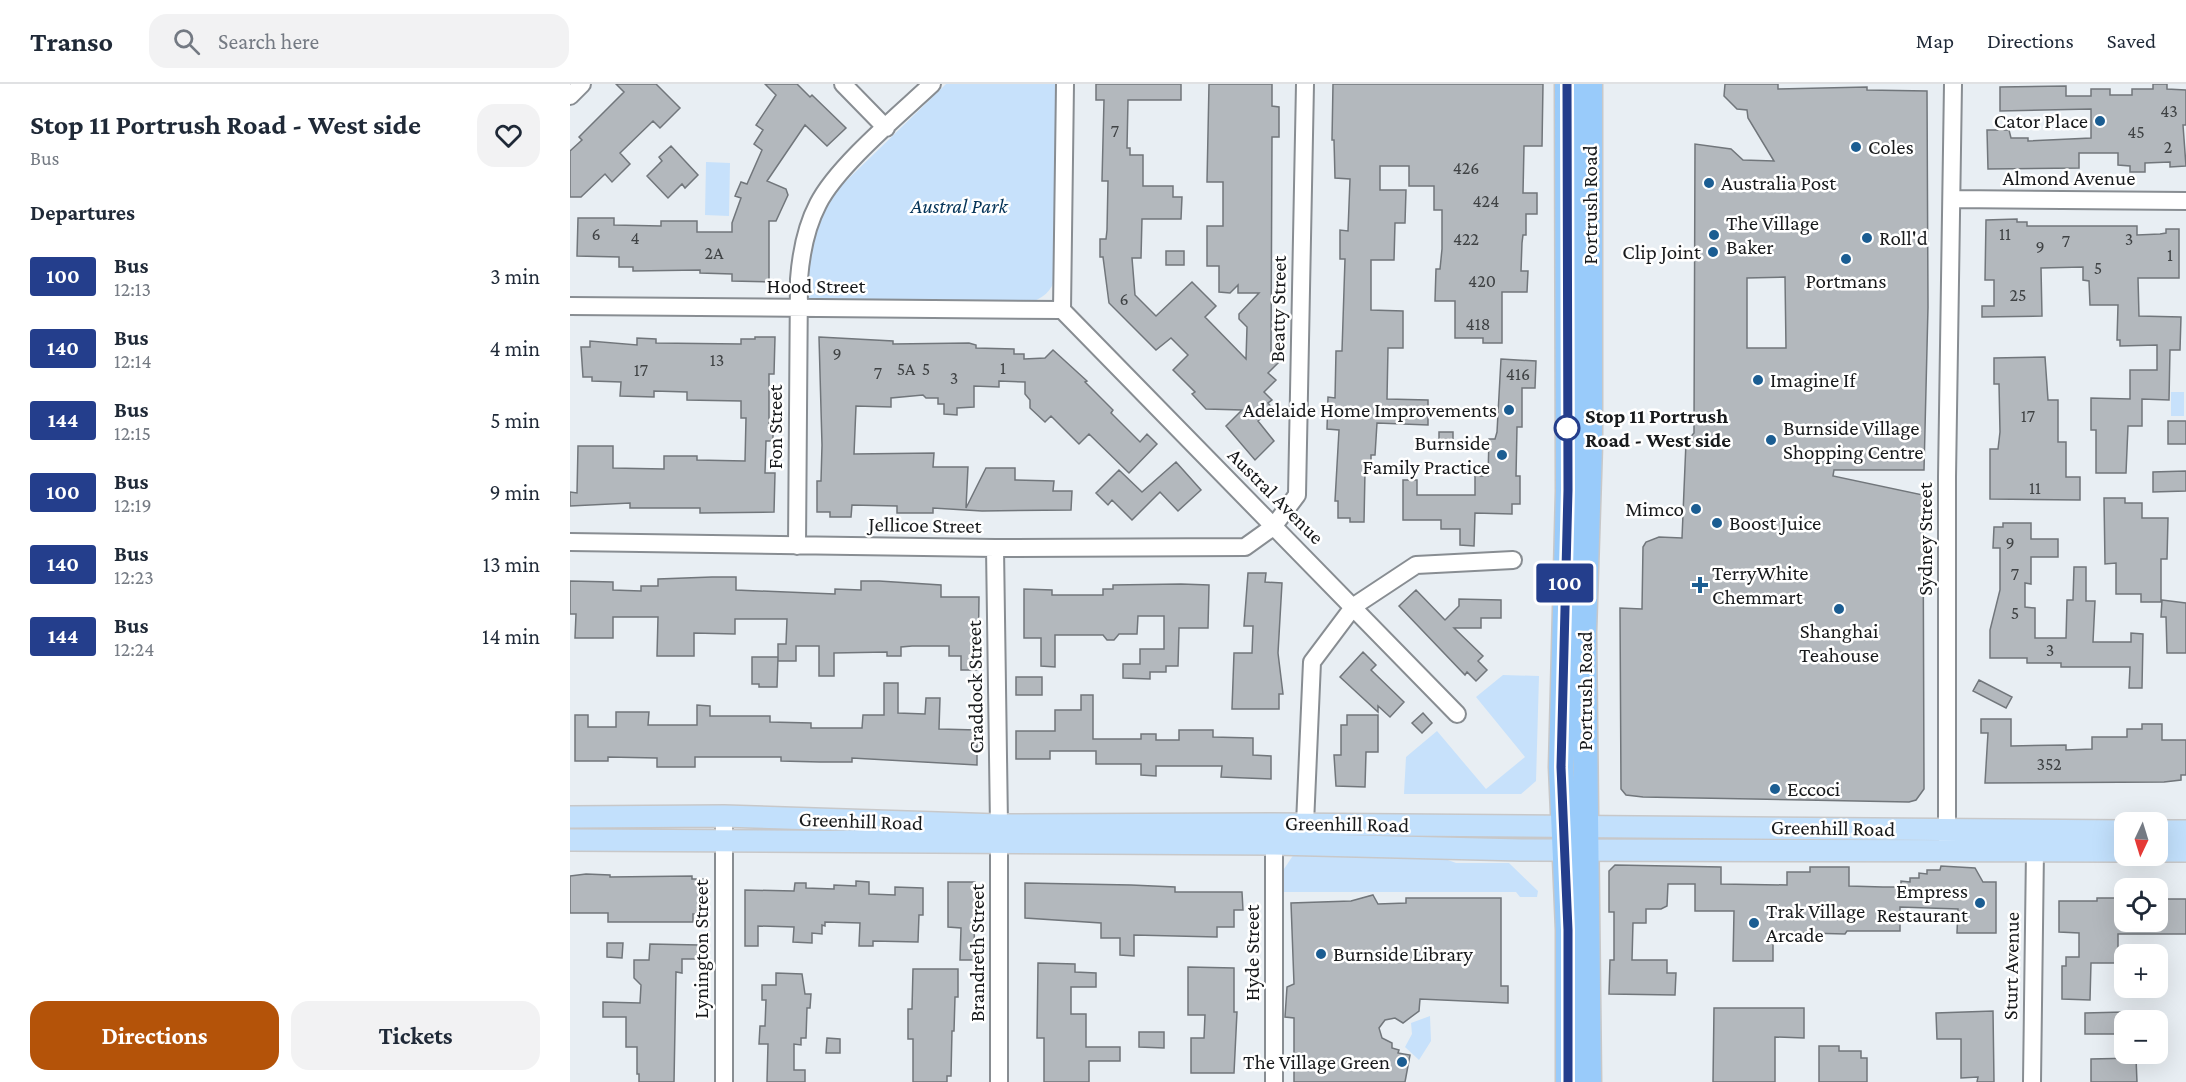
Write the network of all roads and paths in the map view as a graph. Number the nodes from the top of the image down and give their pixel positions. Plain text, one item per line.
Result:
1 (582, 84) edge
2 (843, 84) edge
3 (932, 84) edge
4 (1065, 84) edge
5 (1305, 84) edge
6 (1567, 84) edge
7 (1590, 84) edge
8 (1953, 84) edge
9 (570, 96) edge
10 (886, 128) junction
11 (1952, 199) junction
12 (2186, 201) edge
13 (570, 306) edge
14 (799, 308) junction
15 (1062, 310) junction
16 (1273, 526) junction
17 (570, 542) edge
18 (797, 546) junction
19 (995, 548) junction
20 (1513, 561) dead end
21 (1354, 606) junction
22 (1457, 714) dead end
23 (724, 816) junction
24 (570, 817) edge
25 (1305, 824) junction
26 (2114, 831) edge
27 (2168, 831) edge
28 (2186, 831) edge
29 (999, 834) junction
30 (1274, 834) junction
31 (1574, 838) junction
32 (1947, 839) junction
33 (570, 840) edge
34 (724, 840) junction
35 (2035, 850) junction
36 (2114, 851) edge
37 (2168, 851) edge
38 (2186, 851) edge
39 (724, 1082) edge
40 (999, 1082) edge
41 (1274, 1082) edge
42 (1568, 1082) edge
43 (1589, 1082) edge
44 (2032, 1082) edge

1 - 9 street
2 - 10 street
3 - 10 street, Fon Street
4 - 15 street
5 - 16 street, Beatty Street
6 - 31 highway, Portrush Road
7 - 31 highway, Portrush Road
8 - 11 street, Sydney Street
10 - 14 street, Fon Street
11 - 12 street, Almond Avenue
11 - 32 street, Sydney Street
13 - 14 street, Hood Street
14 - 15 street, Hood Street
14 - 18 street, Fon Street
15 - 16 street, Austral Avenue
16 - 19 street, Jellicoe Street
16 - 21 street, Austral Avenue
17 - 18 street, Jellicoe Street
18 - 19 street, Jellicoe Street
19 - 29 street, Craddock Street
20 - 21 street
21 - 22 street, Austral Avenue
21 - 25 street
23 - 24 main road, Greenhill Road
23 - 29 main road, Greenhill Road
23 - 34 street, Lynington Street
25 - 30 main road, Greenhill Road
25 - 31 main road, Greenhill Road
26 - 32 main road, Greenhill Road
27 - 28 main road
29 - 30 main road, Greenhill Road
29 - 34 main road, Greenhill Road
29 - 40 street, Brandreth Street
30 - 31 main road, Greenhill Road
30 - 41 street, Hyde Street
31 - 32 main road, Greenhill Road
31 - 42 highway, Portrush Road
31 - 43 highway, Portrush Road
32 - 35 main road, Greenhill Road
33 - 34 main road, Greenhill Road
34 - 39 street, Lynington Street
35 - 36 main road, Greenhill Road
35 - 44 street, Sturt Avenue
37 - 38 main road

